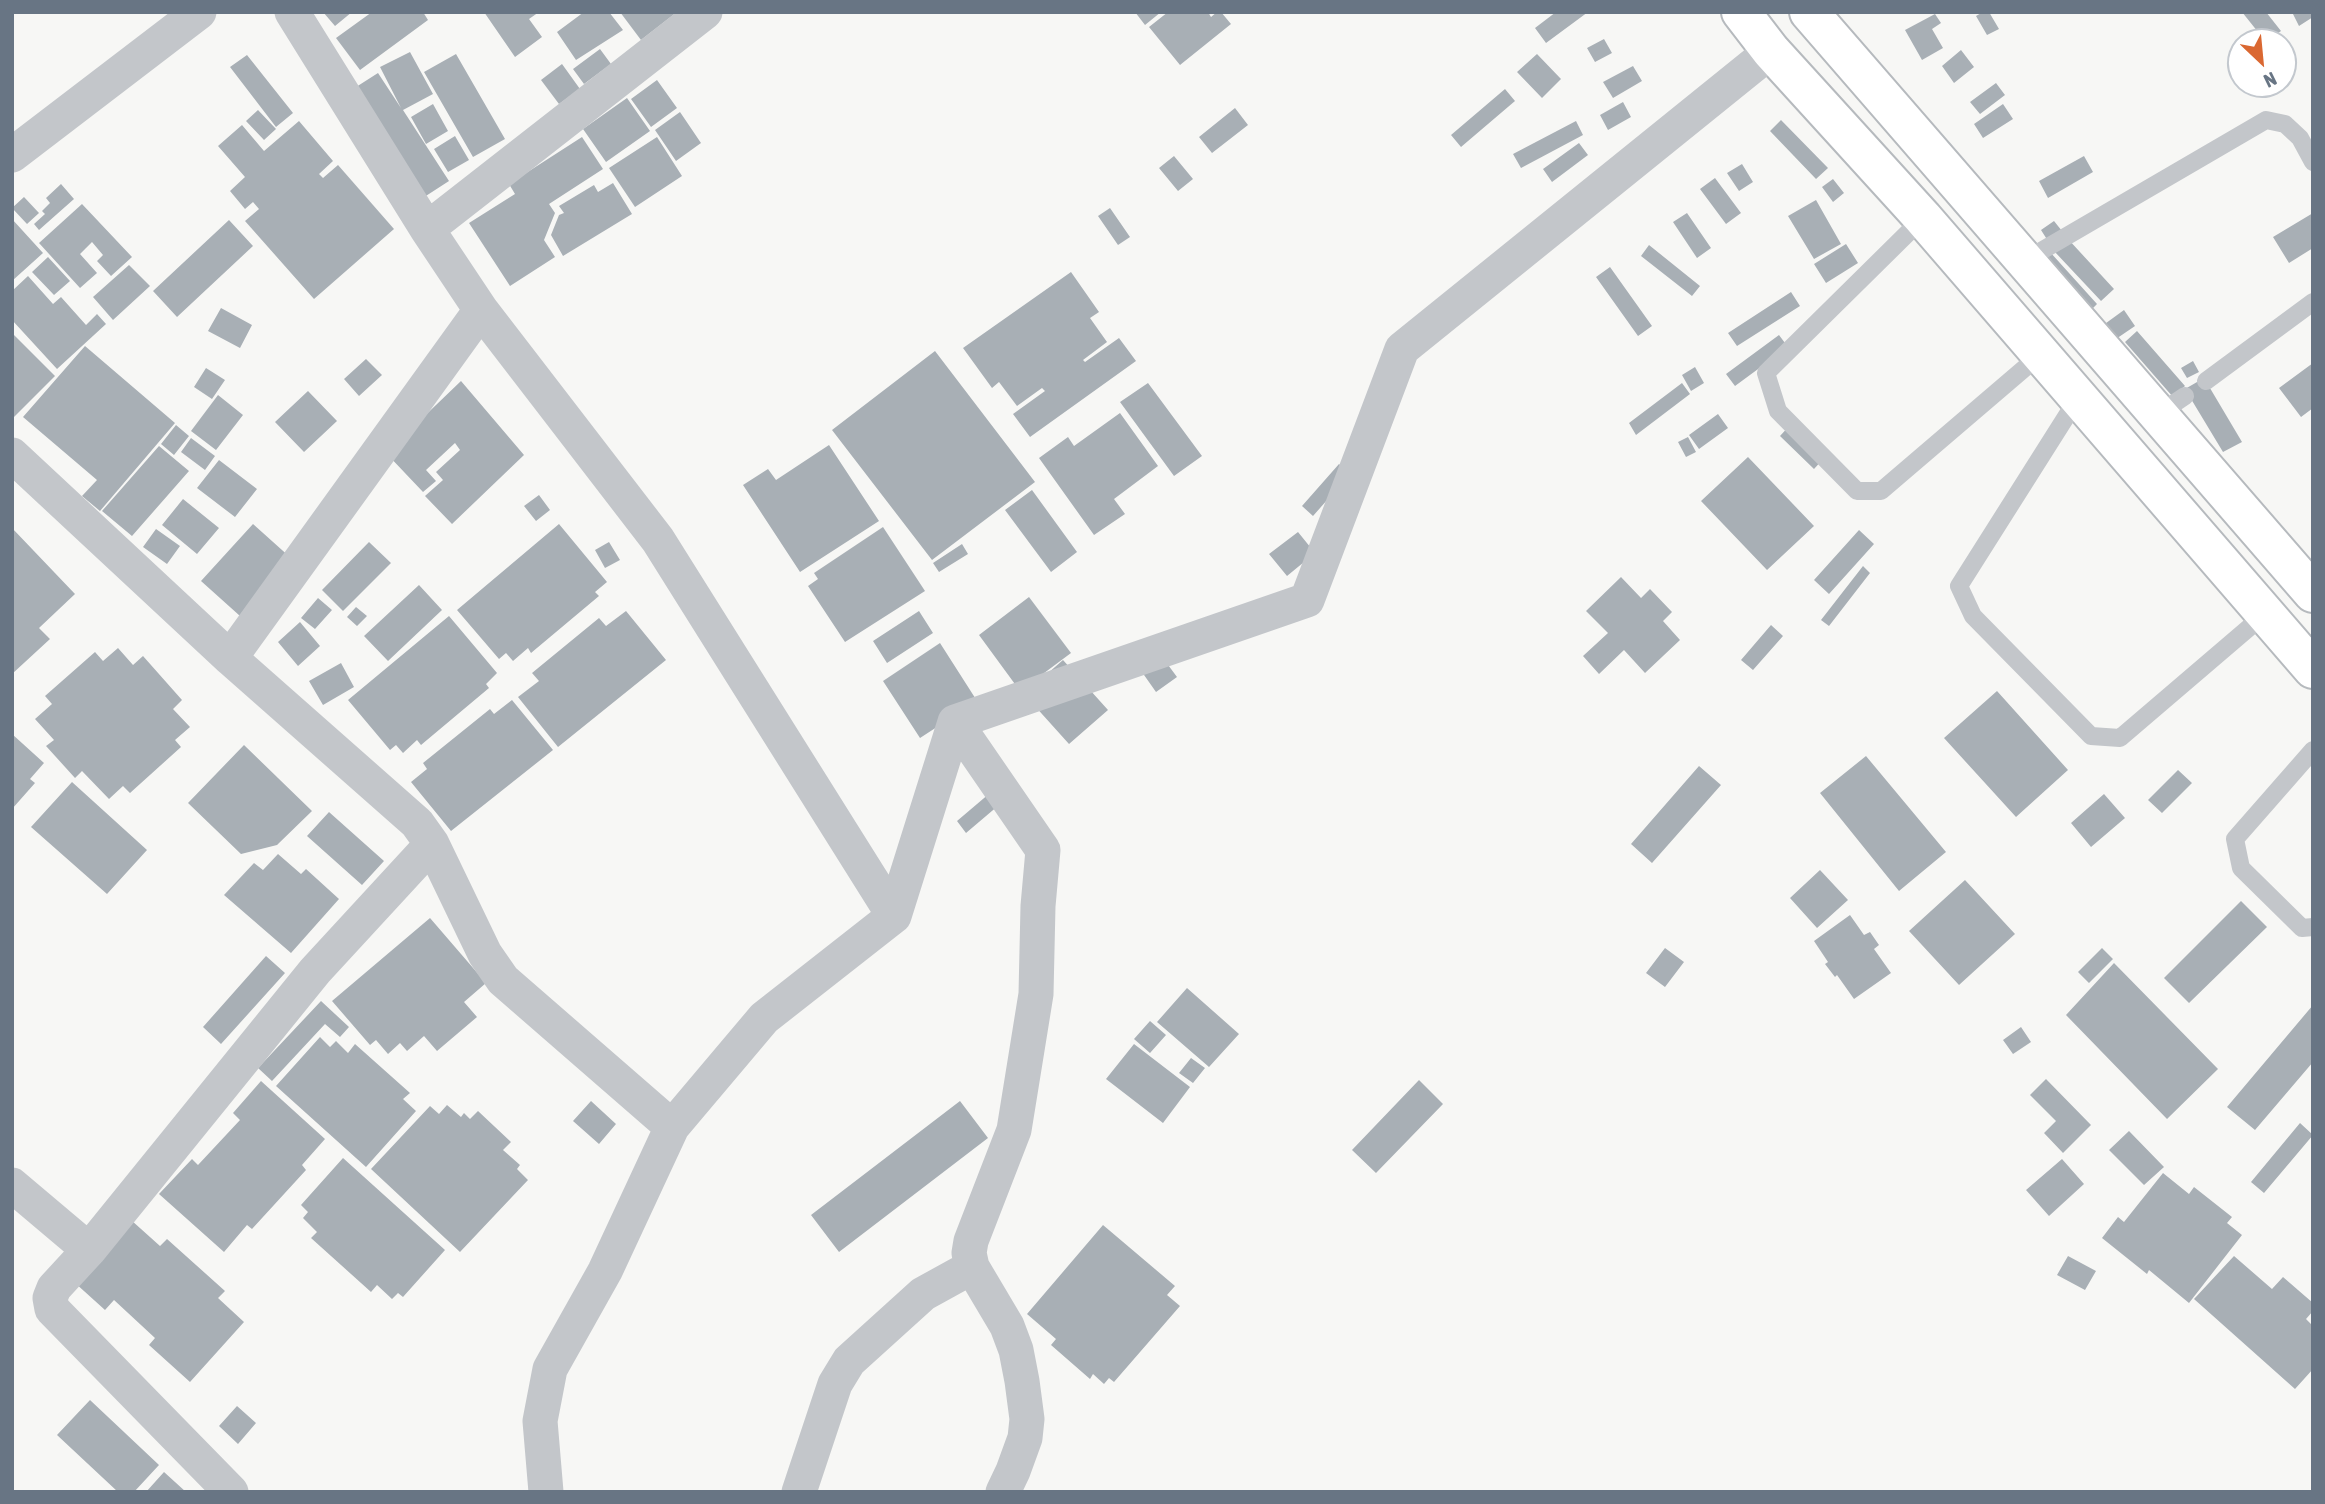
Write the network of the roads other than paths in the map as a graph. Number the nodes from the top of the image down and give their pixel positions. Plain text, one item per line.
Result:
1 (199, 12) edge
2 (292, 12) edge
3 (705, 12) edge
4 (1741, 12) edge
5 (1809, 12) edge
6 (1771, 51) junction
7 (12, 155) edge
8 (2313, 162) edge
9 (1923, 218) junction
10 (427, 229) junction
11 (2024, 261) junction
12 (2313, 302) edge
13 (481, 310) junction
14 (2040, 355) junction
15 (2206, 381) dead end
16 (2078, 398) junction
17 (12, 455) edge
18 (2313, 593) edge
19 (2265, 614) junction
20 (230, 658) junction
21 (2313, 669) edge
22 (955, 722) junction
23 (2313, 750) edge
24 (432, 844) junction
25 (894, 916) junction
26 (2313, 928) edge
27 (672, 1127) junction
28 (12, 1185) edge
29 (89, 1250) junction
30 (972, 1266) junction
31 (231, 1492) edge
32 (546, 1492) edge
33 (799, 1492) edge
34 (1003, 1492) edge

1 - 7 street
2 - 10 street
3 - 10 street
4 - 6 main road
5 - 11 main road
6 - 9 main road
6 - 22 street
8 - 11 lane
9 - 14 main road
9 - 14 lane
10 - 13 street
11 - 18 main road
12 - 15 lane
13 - 20 street
13 - 25 street
14 - 16 main road
16 - 19 main road
16 - 19 lane
17 - 20 street
19 - 21 main road
20 - 24 street
22 - 25 street
22 - 30 street
23 - 26 lane
24 - 27 street
24 - 29 street
25 - 27 street
27 - 32 street
28 - 29 street
29 - 31 street
30 - 33 street
30 - 34 street

